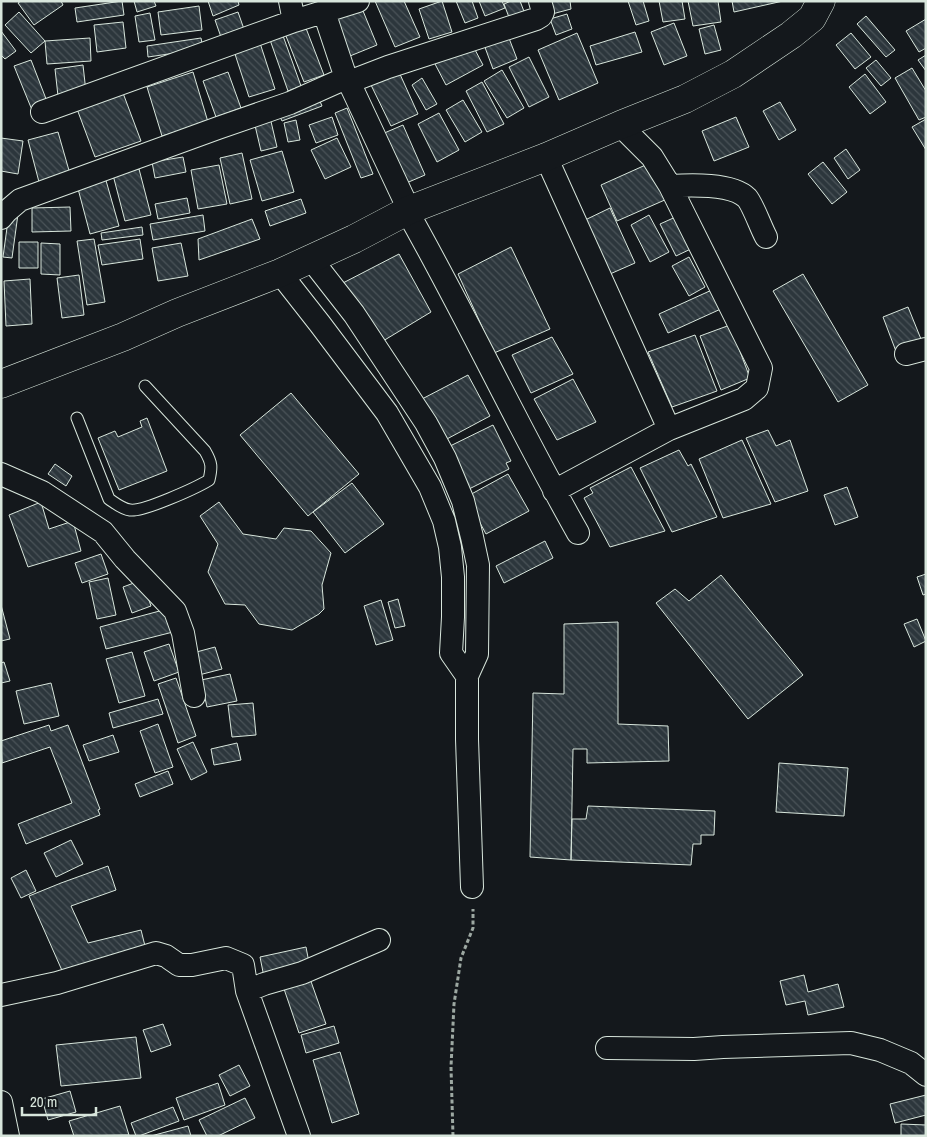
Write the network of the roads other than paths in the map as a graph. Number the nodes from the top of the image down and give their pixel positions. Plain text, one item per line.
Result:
1 (358, 1) edge
2 (540, 1) edge
3 (821, 1) edge
4 (292, 11) edge
5 (324, 12) junction
6 (348, 80) junction
7 (42, 112) dead end
8 (620, 125) junction
9 (546, 158) junction
10 (670, 186) junction
11 (408, 210) junction
12 (1, 218) edge
13 (766, 237) dead end
14 (312, 259) junction
15 (280, 272) junction
16 (1, 384) edge
17 (145, 386) dead end
18 (77, 418) dead end
19 (670, 429) junction
20 (1, 474) edge
21 (554, 491) junction
22 (578, 533) dead end
23 (467, 676) junction
24 (194, 696) dead end
25 (472, 887) road end
26 (379, 940) dead end
27 (248, 991) junction
28 (1, 994) edge
29 (607, 1048) dead end
30 (926, 1076) edge
31 (1, 1102) edge
32 (8, 1136) edge
33 (300, 1136) edge

1 - 5 street
2 - 6 street
3 - 8 highway
4 - 5 street
4 - 7 street
5 - 6 street
6 - 11 street
6 - 12 street
8 - 9 highway
8 - 10 street
9 - 11 highway
9 - 19 street
10 - 13 street
10 - 19 street
11 - 14 highway
11 - 21 street
14 - 15 highway
14 - 23 street
15 - 16 highway
15 - 23 street
17 - 18 lane
19 - 21 street
20 - 24 street
21 - 22 street
23 - 25 street
26 - 27 street
27 - 28 street
27 - 33 street
29 - 30 street
31 - 32 street

